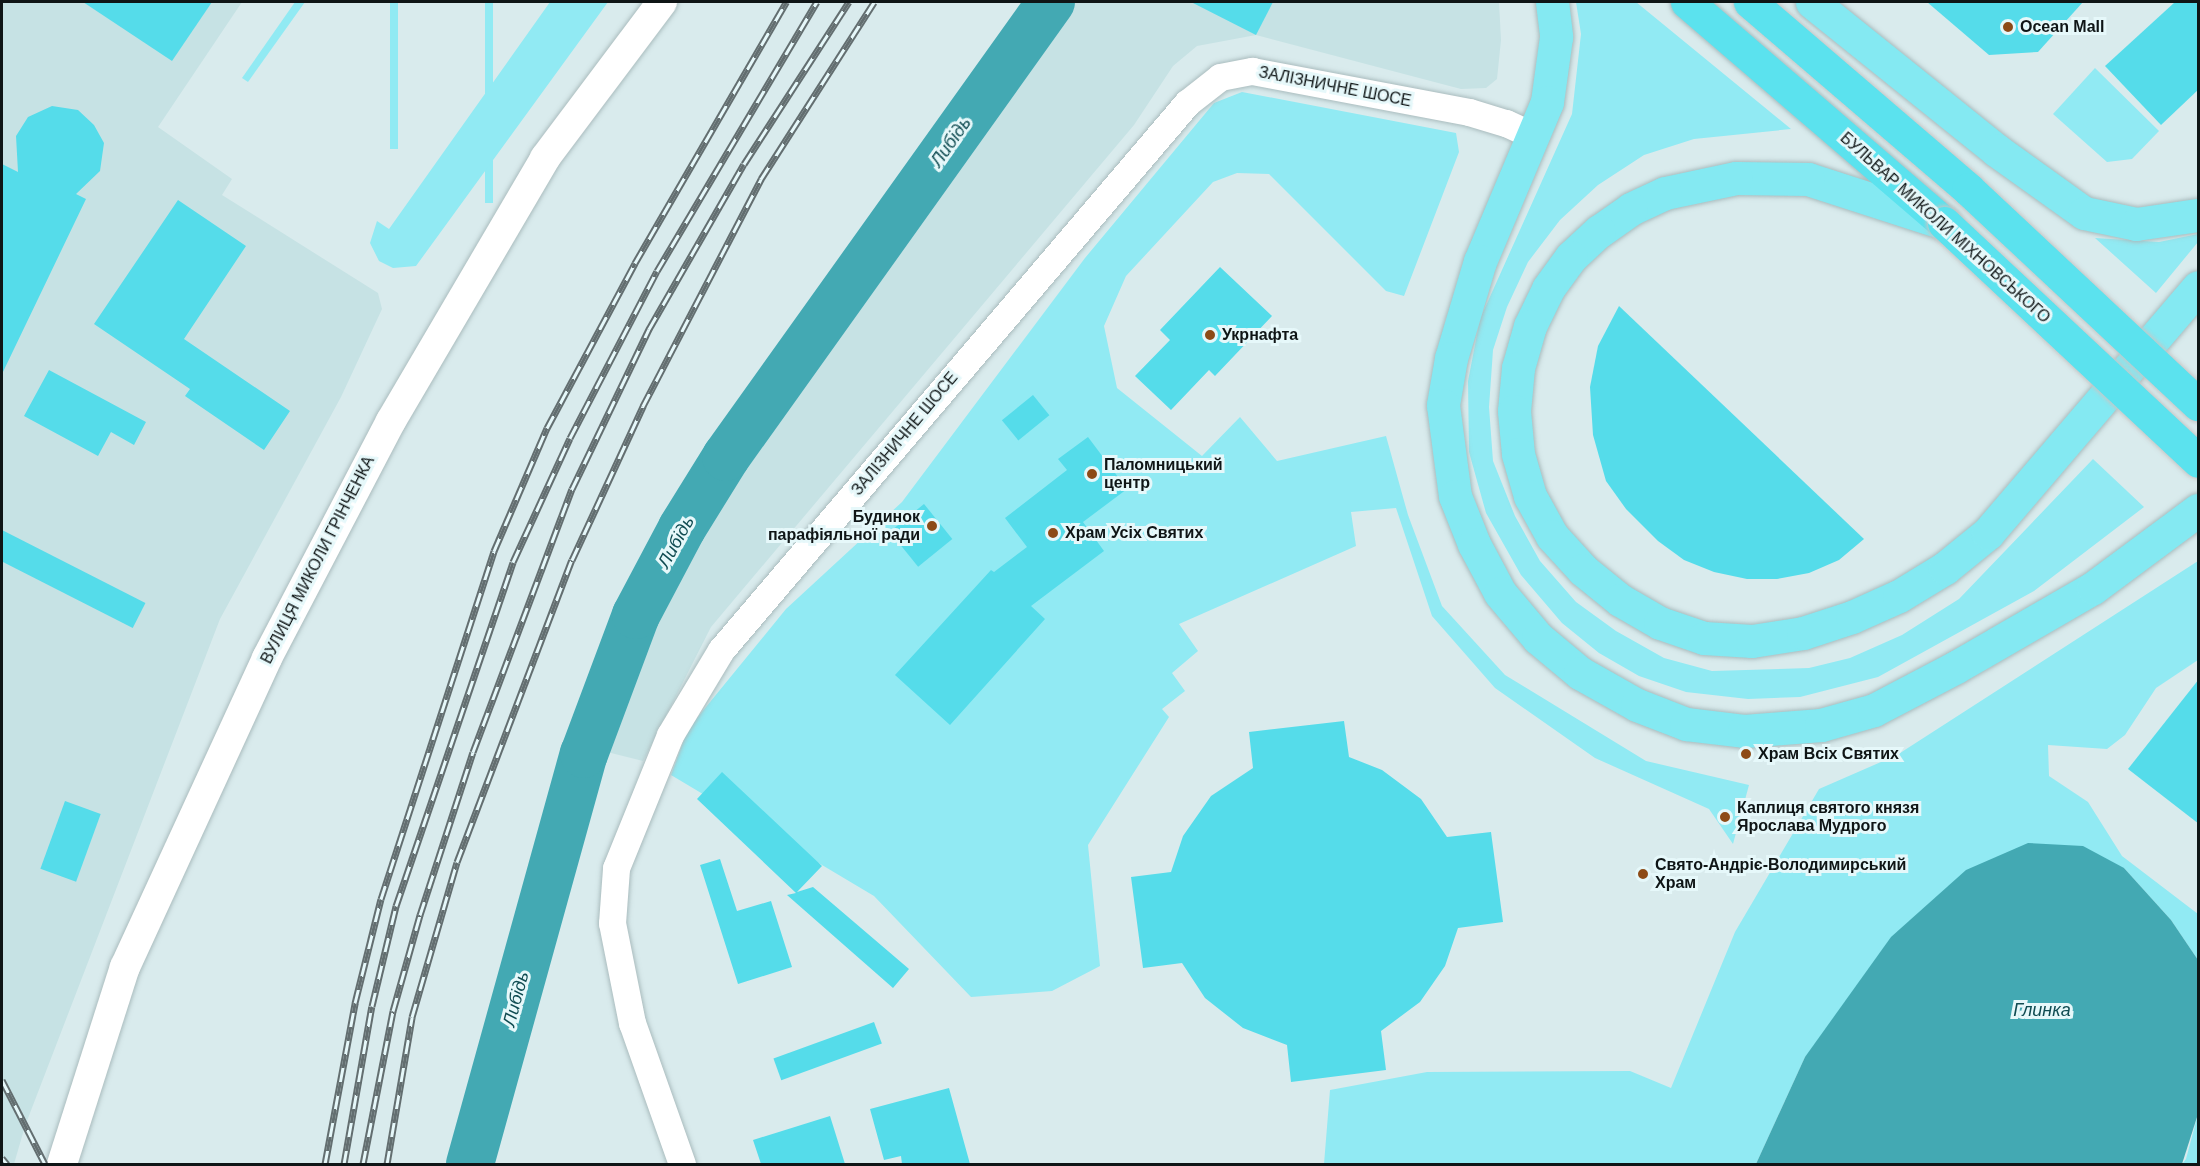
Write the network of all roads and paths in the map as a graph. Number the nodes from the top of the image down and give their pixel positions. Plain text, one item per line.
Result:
1 (662, 2) edge
2 (1552, 2) edge
3 (1687, 2) edge
4 (1750, 2) edge
5 (1812, 2) edge
6 (1532, 135) junction
7 (2199, 215) edge
8 (1944, 224) junction
9 (2199, 287) edge
10 (2199, 404) edge
11 (2199, 461) edge
12 (2199, 510) edge
13 (62, 1164) edge
14 (682, 1164) edge

1 - 13 main road, ВУЛИЦЯ МИКОЛИ ГРІНЧЕНКА
2 - 6 main road
3 - 8 highway, БУЛЬВАР МИКОЛИ МІХНОВСЬКОГО
4 - 10 highway, bridge
5 - 7 main road
6 - 12 main road
6 - 14 street, ЗАЛІЗНИЧНЕ ШОСЕ
8 - 9 main road
8 - 11 highway, БУЛЬВАР МИКОЛИ МІХНОВСЬКОГО, bridge

